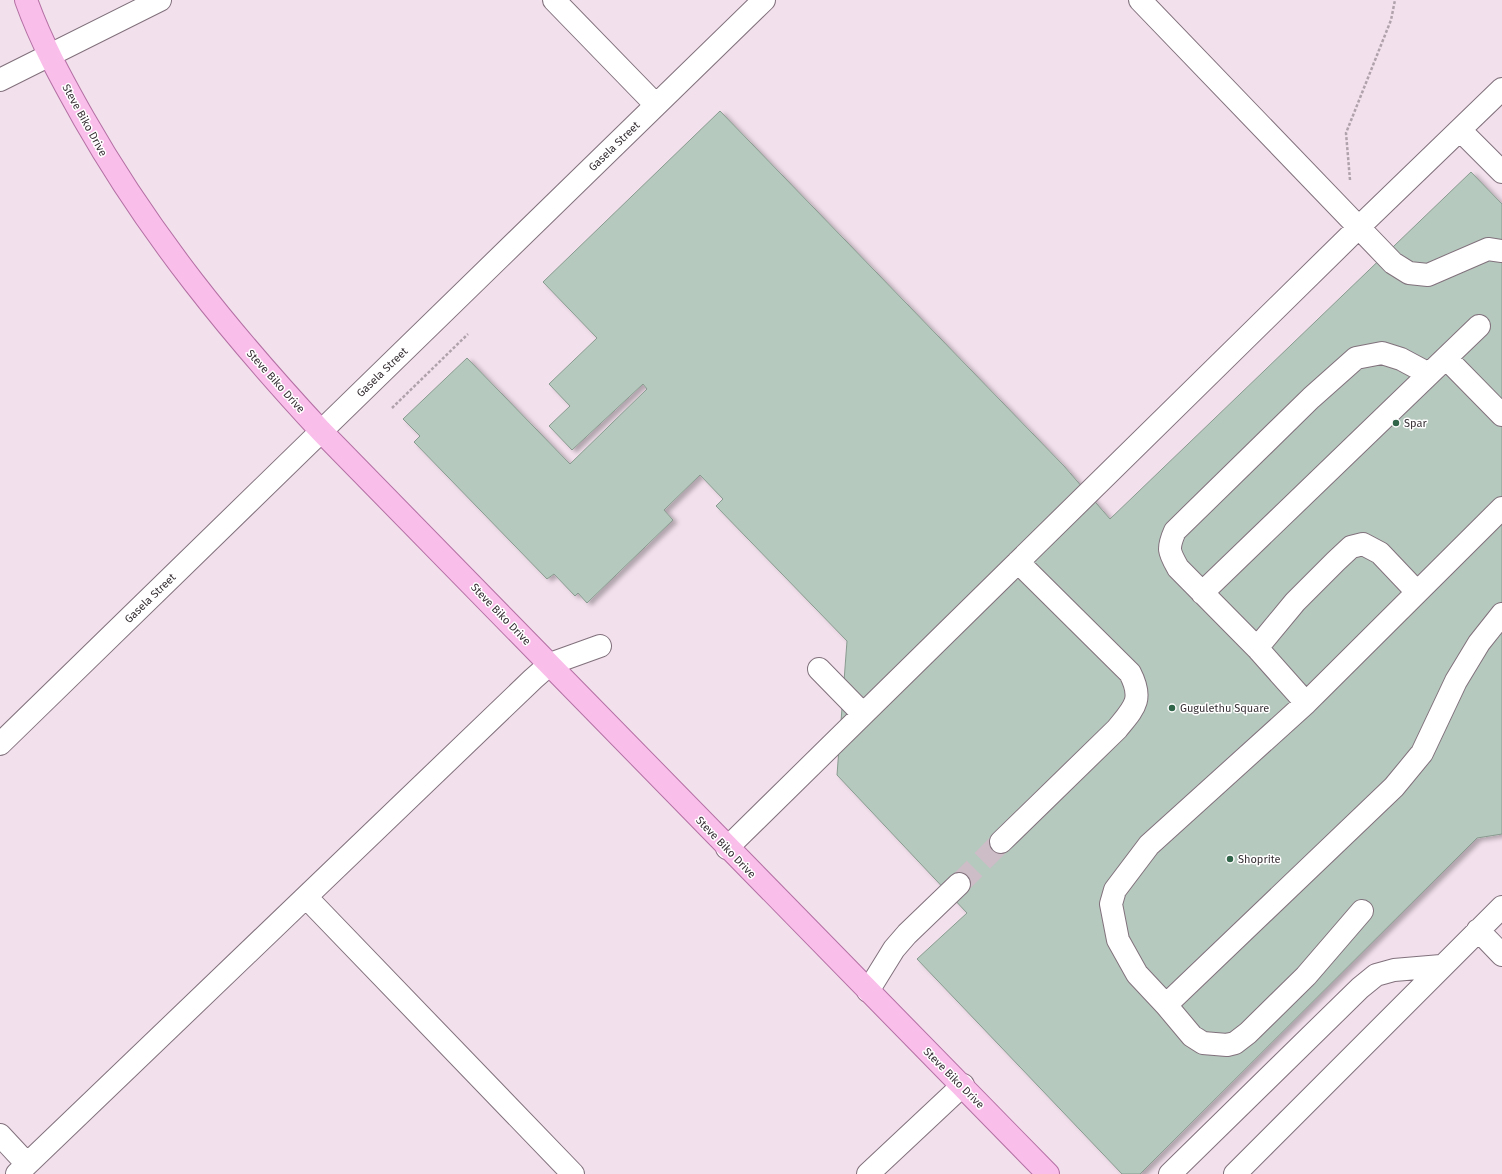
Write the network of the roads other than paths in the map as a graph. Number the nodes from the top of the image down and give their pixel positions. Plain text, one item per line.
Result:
1 (26, 0) edge
2 (160, 0) edge
3 (554, 0) edge
4 (764, 0) edge
5 (1140, 0) edge
6 (50, 56) junction
7 (0, 80) edge
8 (1502, 89) edge
9 (656, 105) junction
10 (1460, 130) junction
11 (1502, 172) edge
12 (1358, 228) junction
13 (1502, 251) edge
14 (1479, 326) dead end
15 (1446, 358) junction
16 (1428, 374) junction
17 (1502, 416) edge
18 (321, 432) junction
19 (1502, 508) edge
20 (1018, 562) junction
21 (1417, 592) junction
22 (1202, 593) junction
23 (1502, 614) edge
24 (600, 646) dead end
25 (1257, 648) junction
26 (550, 664) junction
27 (819, 669) dead end
28 (1306, 703) junction
29 (863, 714) junction
30 (0, 744) edge
31 (1001, 842) tunnel mouth
32 (727, 848) junction
33 (958, 884) tunnel mouth
34 (307, 898) junction
35 (1502, 907) edge
36 (1362, 911) dead end
37 (1478, 930) junction
38 (1502, 955) edge
39 (1441, 966) junction
40 (868, 991) junction
41 (1166, 1005) junction
42 (963, 1085) junction
43 (0, 1135) edge
44 (22, 1169) edge
45 (573, 1174) edge
46 (868, 1174) edge
47 (1048, 1174) edge
48 (1170, 1174) edge
49 (1235, 1174) edge

1 - 6 main road, Steve Biko Drive
2 - 6 street
3 - 9 street
4 - 9 street, Gasela Street
5 - 12 street
6 - 7 street
6 - 18 main road, Steve Biko Drive
8 - 10 street
9 - 18 street, Gasela Street
10 - 11 street
10 - 12 street
12 - 13 street
12 - 20 street
14 - 15 street
15 - 16 street
15 - 17 street
16 - 22 street
16 - 22 street
18 - 26 main road, Steve Biko Drive
18 - 30 street, Gasela Street
19 - 21 street
20 - 29 street
20 - 31 street
21 - 25 street
21 - 28 street
22 - 25 street
23 - 41 street
24 - 26 street
25 - 28 street
26 - 32 main road, Steve Biko Drive
26 - 34 street
27 - 29 street
28 - 41 street
29 - 32 street
32 - 40 main road, Steve Biko Drive
33 - 40 street
34 - 44 street
34 - 45 street
35 - 37 street
36 - 41 street
37 - 38 street
37 - 39 street
39 - 48 street
39 - 49 street
40 - 42 main road, Steve Biko Drive
42 - 46 street
42 - 47 main road, Steve Biko Drive
43 - 44 street

